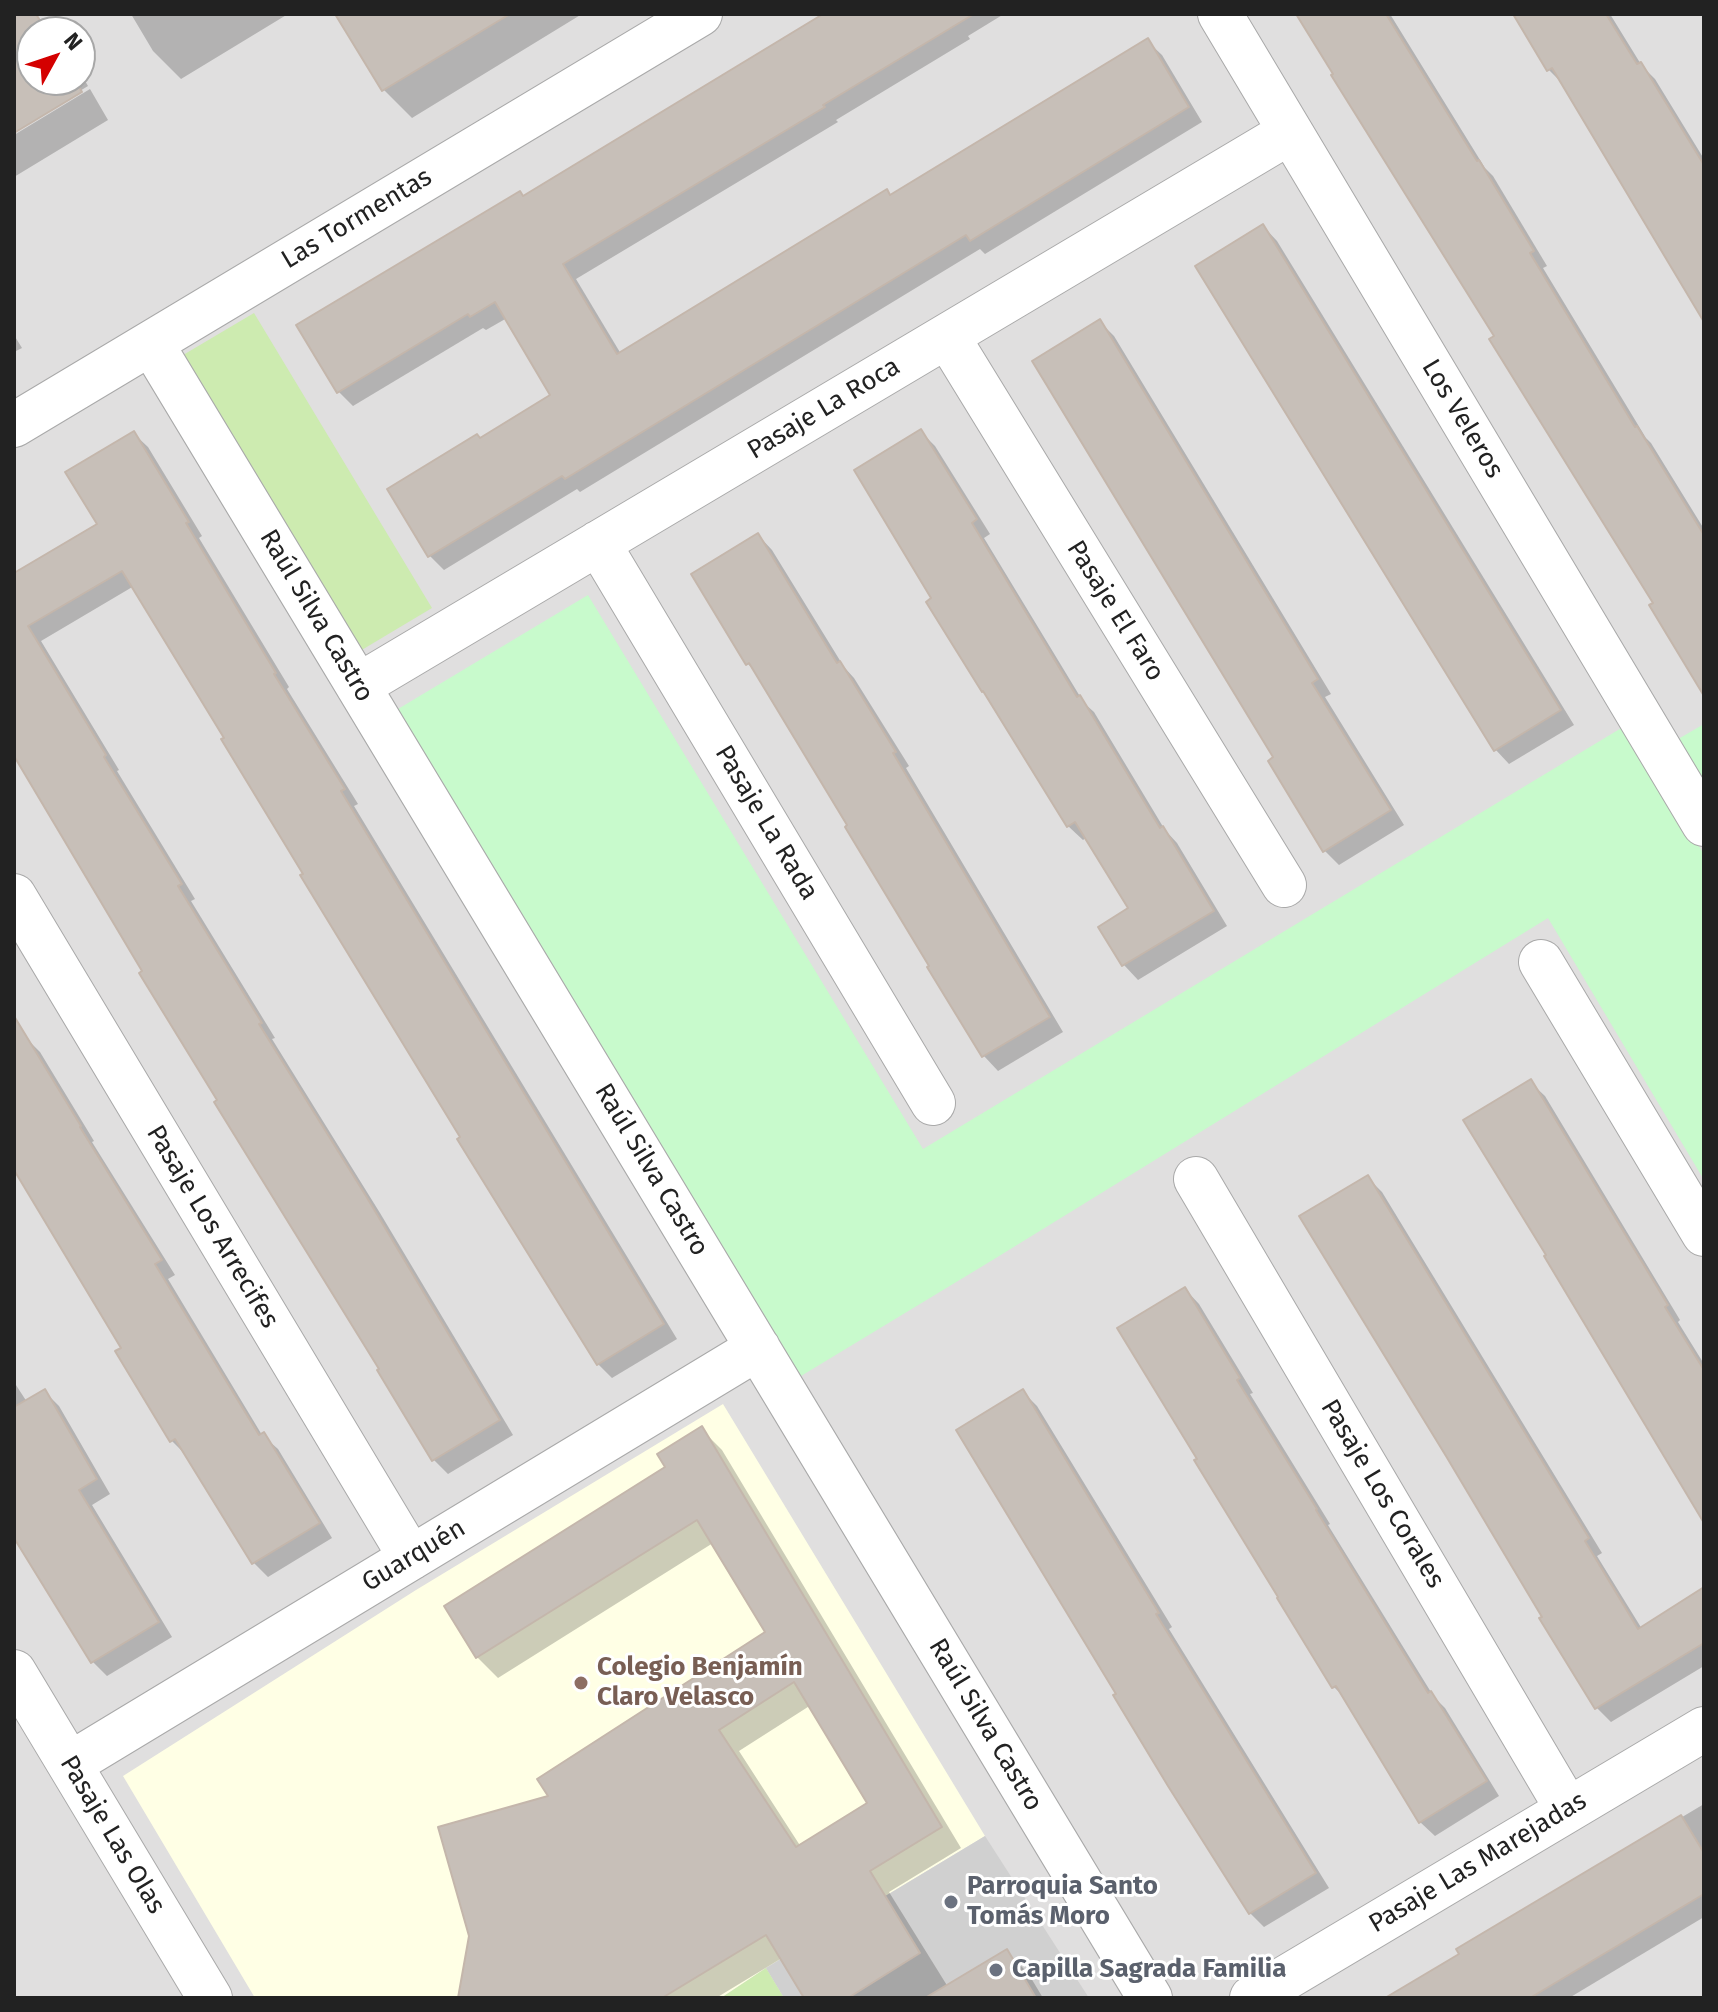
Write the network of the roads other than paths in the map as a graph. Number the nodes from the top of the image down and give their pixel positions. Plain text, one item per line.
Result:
1 (700, 14) edge
2 (1220, 14) edge
3 (1290, 132) junction
4 (947, 336) junction
5 (151, 343) junction
6 (14, 425) edge
7 (598, 543) junction
8 (358, 686) junction
9 (1704, 824) edge
10 (1284, 885) dead end
11 (14, 896) edge
12 (1541, 962) dead end
13 (933, 1103) dead end
14 (1196, 1179) dead end
15 (1704, 1234) edge
16 (758, 1348) junction
17 (411, 1558) junction
18 (14, 1672) edge
19 (1704, 1729) edge
20 (70, 1764) junction
21 (1568, 1810) junction
22 (210, 1998) edge
23 (1150, 1998) edge
24 (1252, 1998) edge

1 - 5 street, Las Tormentas
2 - 3 street, Los Veleros
3 - 4 street, Pasaje La Roca
3 - 9 street, Los Veleros
4 - 7 street, Pasaje La Roca
4 - 10 street, Pasaje El Faro
5 - 6 street, Las Tormentas
5 - 8 street, Raúl Silva Castro
7 - 8 street, Pasaje La Roca
7 - 13 street, Pasaje La Rada
8 - 16 street, Raúl Silva Castro
11 - 17 street, Pasaje Los Arrecifes
12 - 15 street
14 - 21 street, Pasaje Los Corales
16 - 17 street, Guarquén
16 - 23 street, Raúl Silva Castro
17 - 20 street, Guarquén
18 - 20 street, Pasaje Las Olas
19 - 21 street, Pasaje Las Marejadas
20 - 22 street, Pasaje Las Olas
21 - 24 street, Pasaje Las Marejadas

